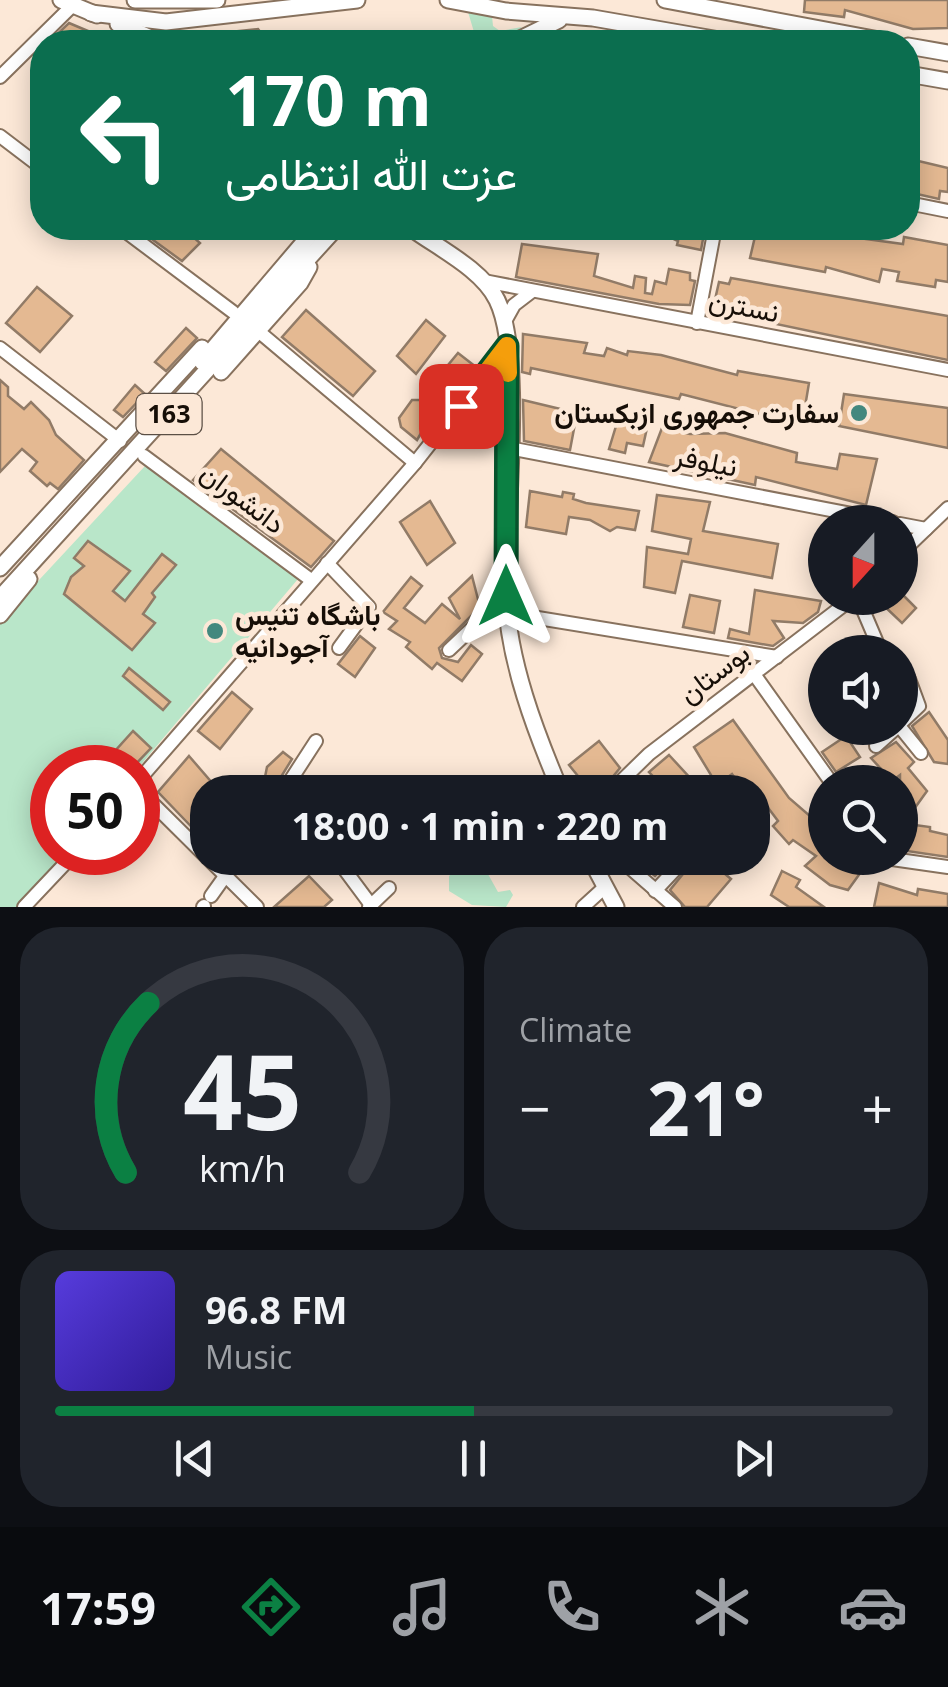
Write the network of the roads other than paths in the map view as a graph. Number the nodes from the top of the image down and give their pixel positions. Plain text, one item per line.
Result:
1 (135, 0) edge
2 (217, 0) edge
3 (357, 0) edge
4 (448, 0) edge
5 (666, 0) edge
6 (67, 2) edge
7 (92, 13) junction
8 (570, 16) junction
9 (49, 30) edge
10 (132, 30) edge
11 (534, 30) edge
12 (656, 30) edge
13 (826, 30) edge
14 (920, 49) edge
15 (30, 52) edge
16 (948, 54) edge
17 (920, 76) edge
18 (0, 77) edge
19 (948, 81) edge
20 (0, 136) edge
21 (30, 159) edge
22 (920, 205) edge
23 (948, 211) edge
24 (137, 240) edge
25 (306, 240) edge
26 (309, 240) edge
27 (309, 240) edge
28 (313, 240) edge
29 (427, 240) edge
30 (713, 240) edge
31 (484, 282) junction
32 (531, 292) junction
33 (234, 312) junction
34 (504, 323) junction
35 (697, 323) junction
36 (258, 330) junction
37 (507, 346) junction
38 (0, 348) edge
39 (948, 370) edge
40 (120, 441) junction
41 (509, 448) junction
42 (144, 456) junction
43 (415, 463) junction
44 (808, 506) edge
45 (948, 508) edge
46 (918, 527) edge
47 (926, 529) junction
48 (918, 537) edge
49 (3, 558) edge
50 (327, 563) junction
51 (312, 580) junction
52 (0, 584) edge
53 (506, 596) junction
54 (0, 598) edge
55 (507, 613) junction
56 (833, 615) edge
57 (0, 616) edge
58 (340, 648) dead end
59 (449, 650) dead end
60 (777, 657) junction
61 (754, 674) junction
62 (316, 742) dead end
63 (914, 745) edge
64 (921, 753) dead end
65 (160, 756) edge
66 (819, 765) edge
67 (294, 775) edge
68 (554, 775) edge
69 (627, 775) edge
70 (160, 812) edge
71 (918, 863) edge
72 (948, 868) edge
73 (58, 875) edge
74 (351, 875) edge
75 (600, 875) edge
76 (638, 875) edge
77 (671, 875) edge
78 (225, 876) junction
79 (605, 887) junction
80 (388, 888) dead end
81 (656, 891) junction
82 (206, 903) edge
83 (35, 904) edge
84 (370, 906) edge
85 (258, 907) edge
86 (583, 907) edge
87 (616, 907) edge
88 (675, 907) edge

1 - 2 main road
3 - 7 main road
4 - 8 main road
5 - 13 main road
6 - 7 main road
6 - 9 street
7 - 10 main road
8 - 11 main road
8 - 12 main road
14 - 16 main road
15 - 18 street
17 - 19 main road
20 - 21 street
22 - 23 street
24 - 33 street
25 - 33 main road
26 - 52 main road, 163
27 - 54 main road, 163
28 - 36 main road
29 - 31 main road
30 - 35 street
31 - 32 street, نسترن
31 - 34 main road
32 - 34 street
32 - 35 street, نسترن
33 - 40 main road
34 - 37 main road
35 - 39 street, نسترن
36 - 42 main road
36 - 43 street
37 - 41 main road
37 - 43 street
38 - 40 street
40 - 49 main road
41 - 44 street, نیلوفر
41 - 53 main road
42 - 51 street, دانشوران
42 - 57 main road
43 - 50 street
45 - 47 street
46 - 47 street, نیلوفر
47 - 48 street
50 - 51 street
50 - 58 street
51 - 65 street
53 - 55 main road
53 - 59 street
55 - 60 street
55 - 68 main road
56 - 60 street, بوستان
60 - 61 street, بوستان
61 - 66 street
61 - 69 street, بوستان
62 - 67 street
63 - 64 street
70 - 78 street
71 - 72 street
73 - 83 street
74 - 84 street
75 - 79 main road
76 - 81 street
77 - 81 street
78 - 82 street
78 - 85 street
79 - 86 street
79 - 87 main road
80 - 84 street
81 - 88 street

